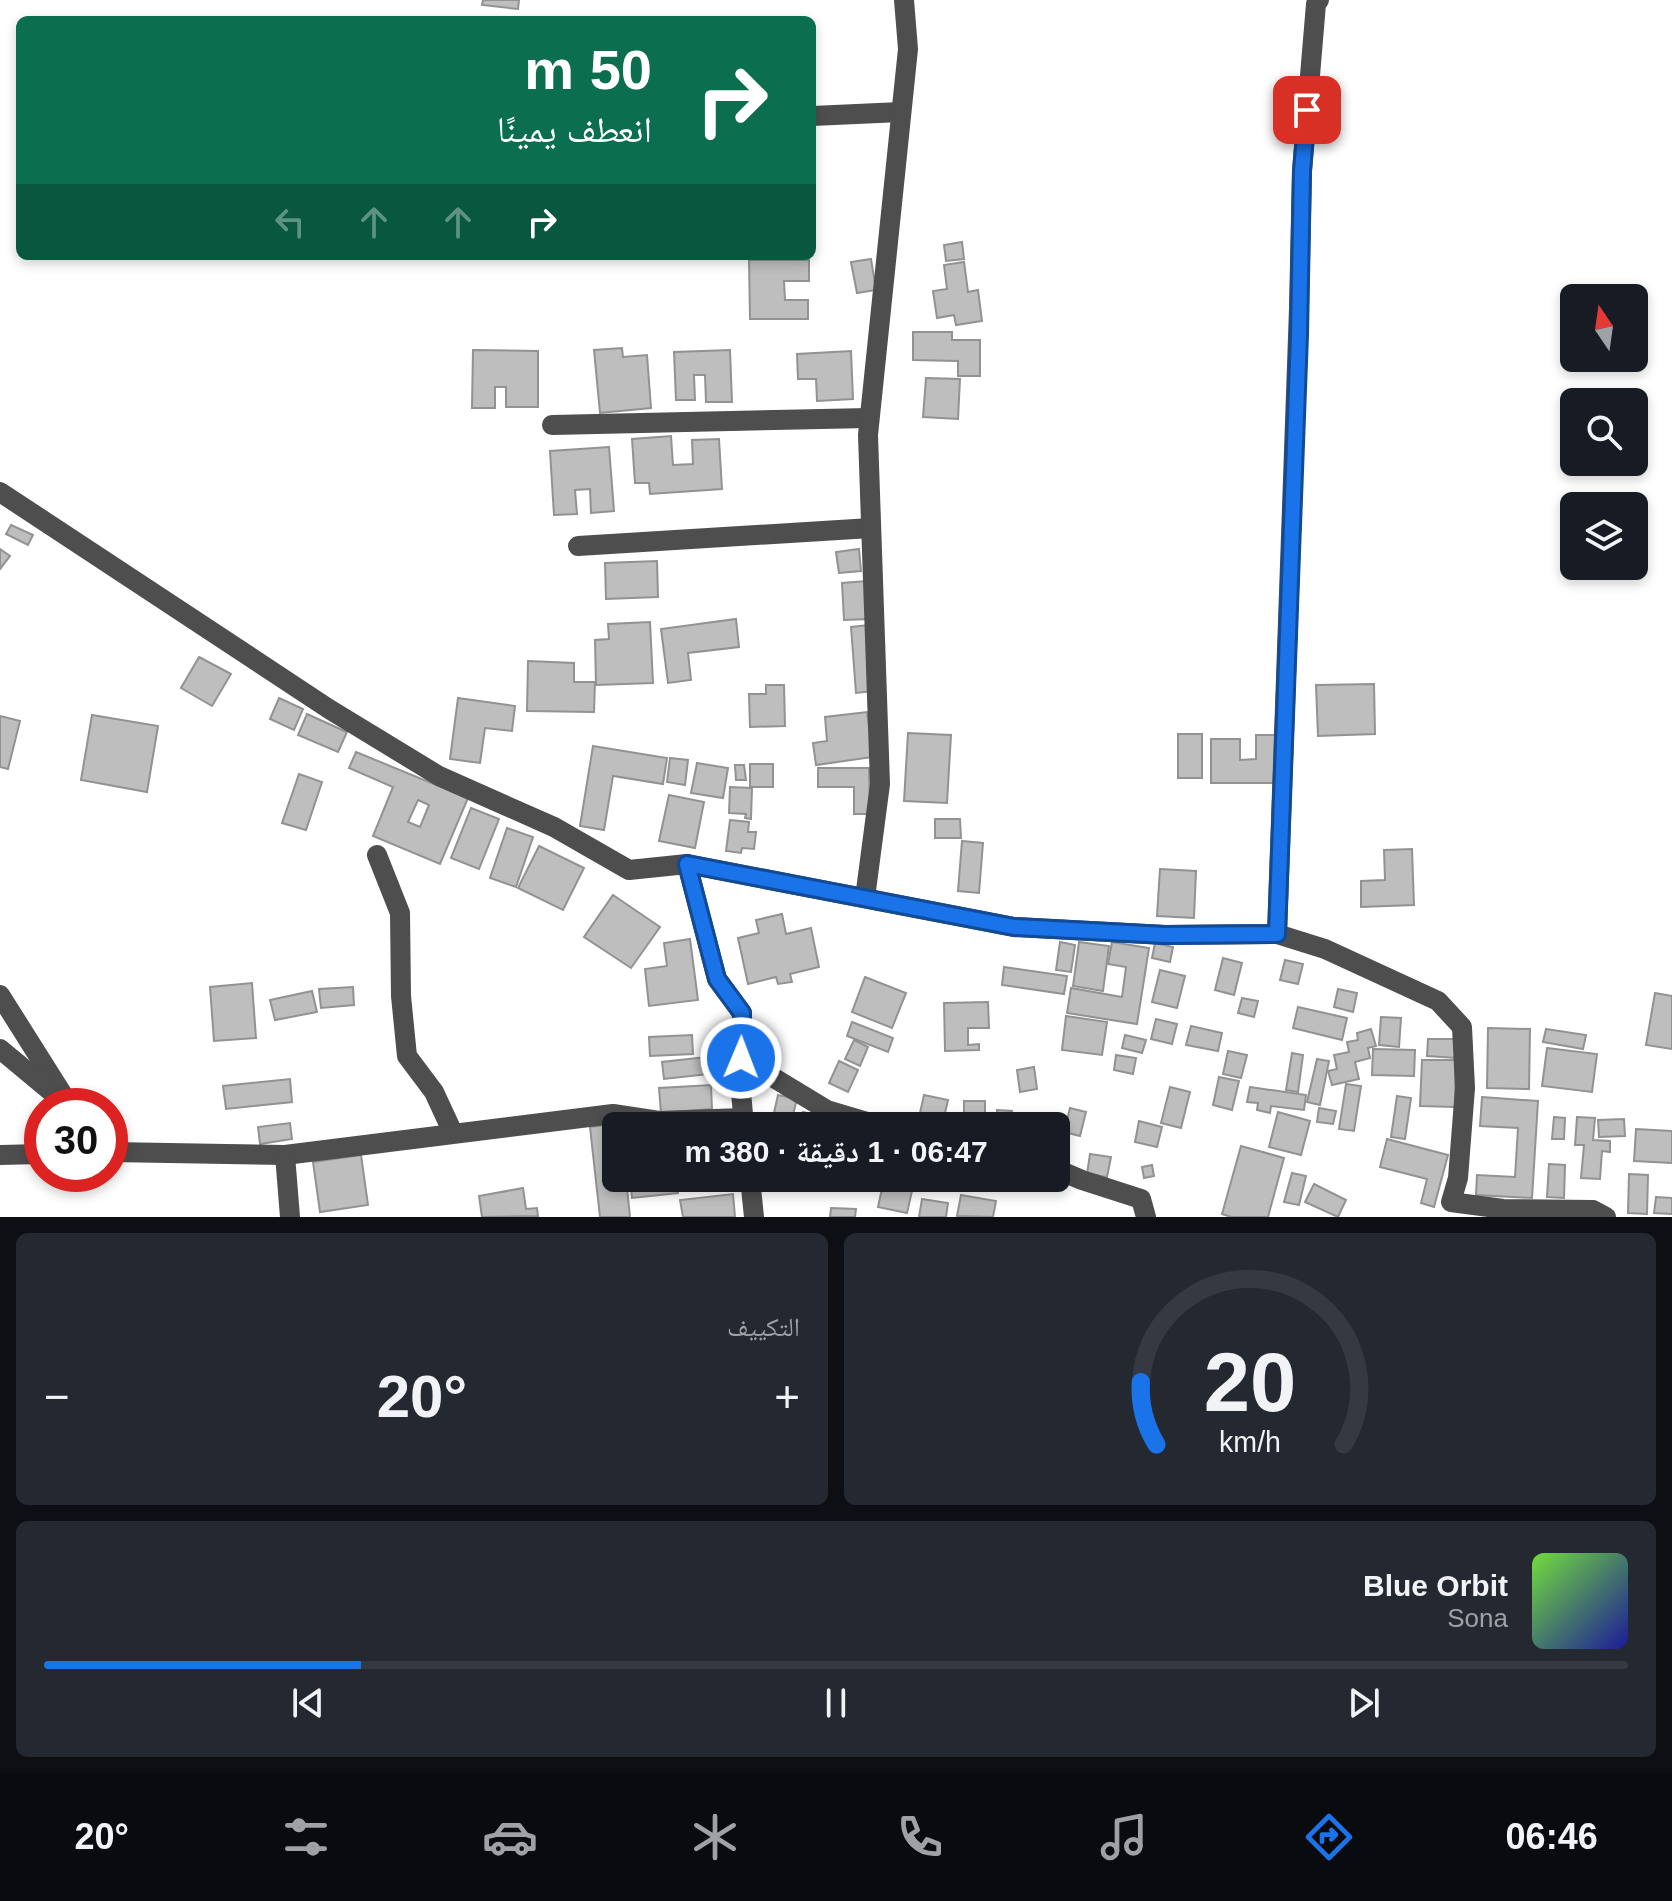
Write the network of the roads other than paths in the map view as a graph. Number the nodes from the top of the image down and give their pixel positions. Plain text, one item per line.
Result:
1 (904, 0) edge
2 (1319, 0) edge
3 (901, 112) junction
4 (816, 116) edge
5 (869, 418) junction
6 (552, 425) dead end
7 (0, 492) edge
8 (871, 528) junction
9 (578, 546) dead end
10 (377, 855) dead end
11 (687, 864) junction
12 (865, 898) junction
13 (1277, 934) junction
14 (0, 995) edge
15 (0, 1049) edge
16 (741, 1058) junction
17 (47, 1088) edge
18 (58, 1088) edge
19 (744, 1112) edge
20 (834, 1112) edge
21 (602, 1115) edge
22 (453, 1133) junction
23 (128, 1149) edge
24 (24, 1154) edge
25 (0, 1155) edge
26 (285, 1155) junction
27 (1070, 1175) edge
28 (751, 1192) edge
29 (1451, 1209) edge
30 (290, 1217) edge
31 (754, 1217) edge
32 (1146, 1217) edge
33 (1606, 1217) edge

1 - 3 street
2 - 13 street
3 - 4 street
3 - 5 street
5 - 6 street
5 - 8 street
7 - 11 street
8 - 9 street
8 - 12 street
10 - 22 street
11 - 12 street
11 - 16 street
12 - 13 street
13 - 29 street
14 - 18 street
15 - 17 street
16 - 19 street
16 - 20 street
21 - 22 street
22 - 26 street
23 - 26 street
24 - 25 street
26 - 30 street
27 - 32 street
28 - 31 street
29 - 33 street

